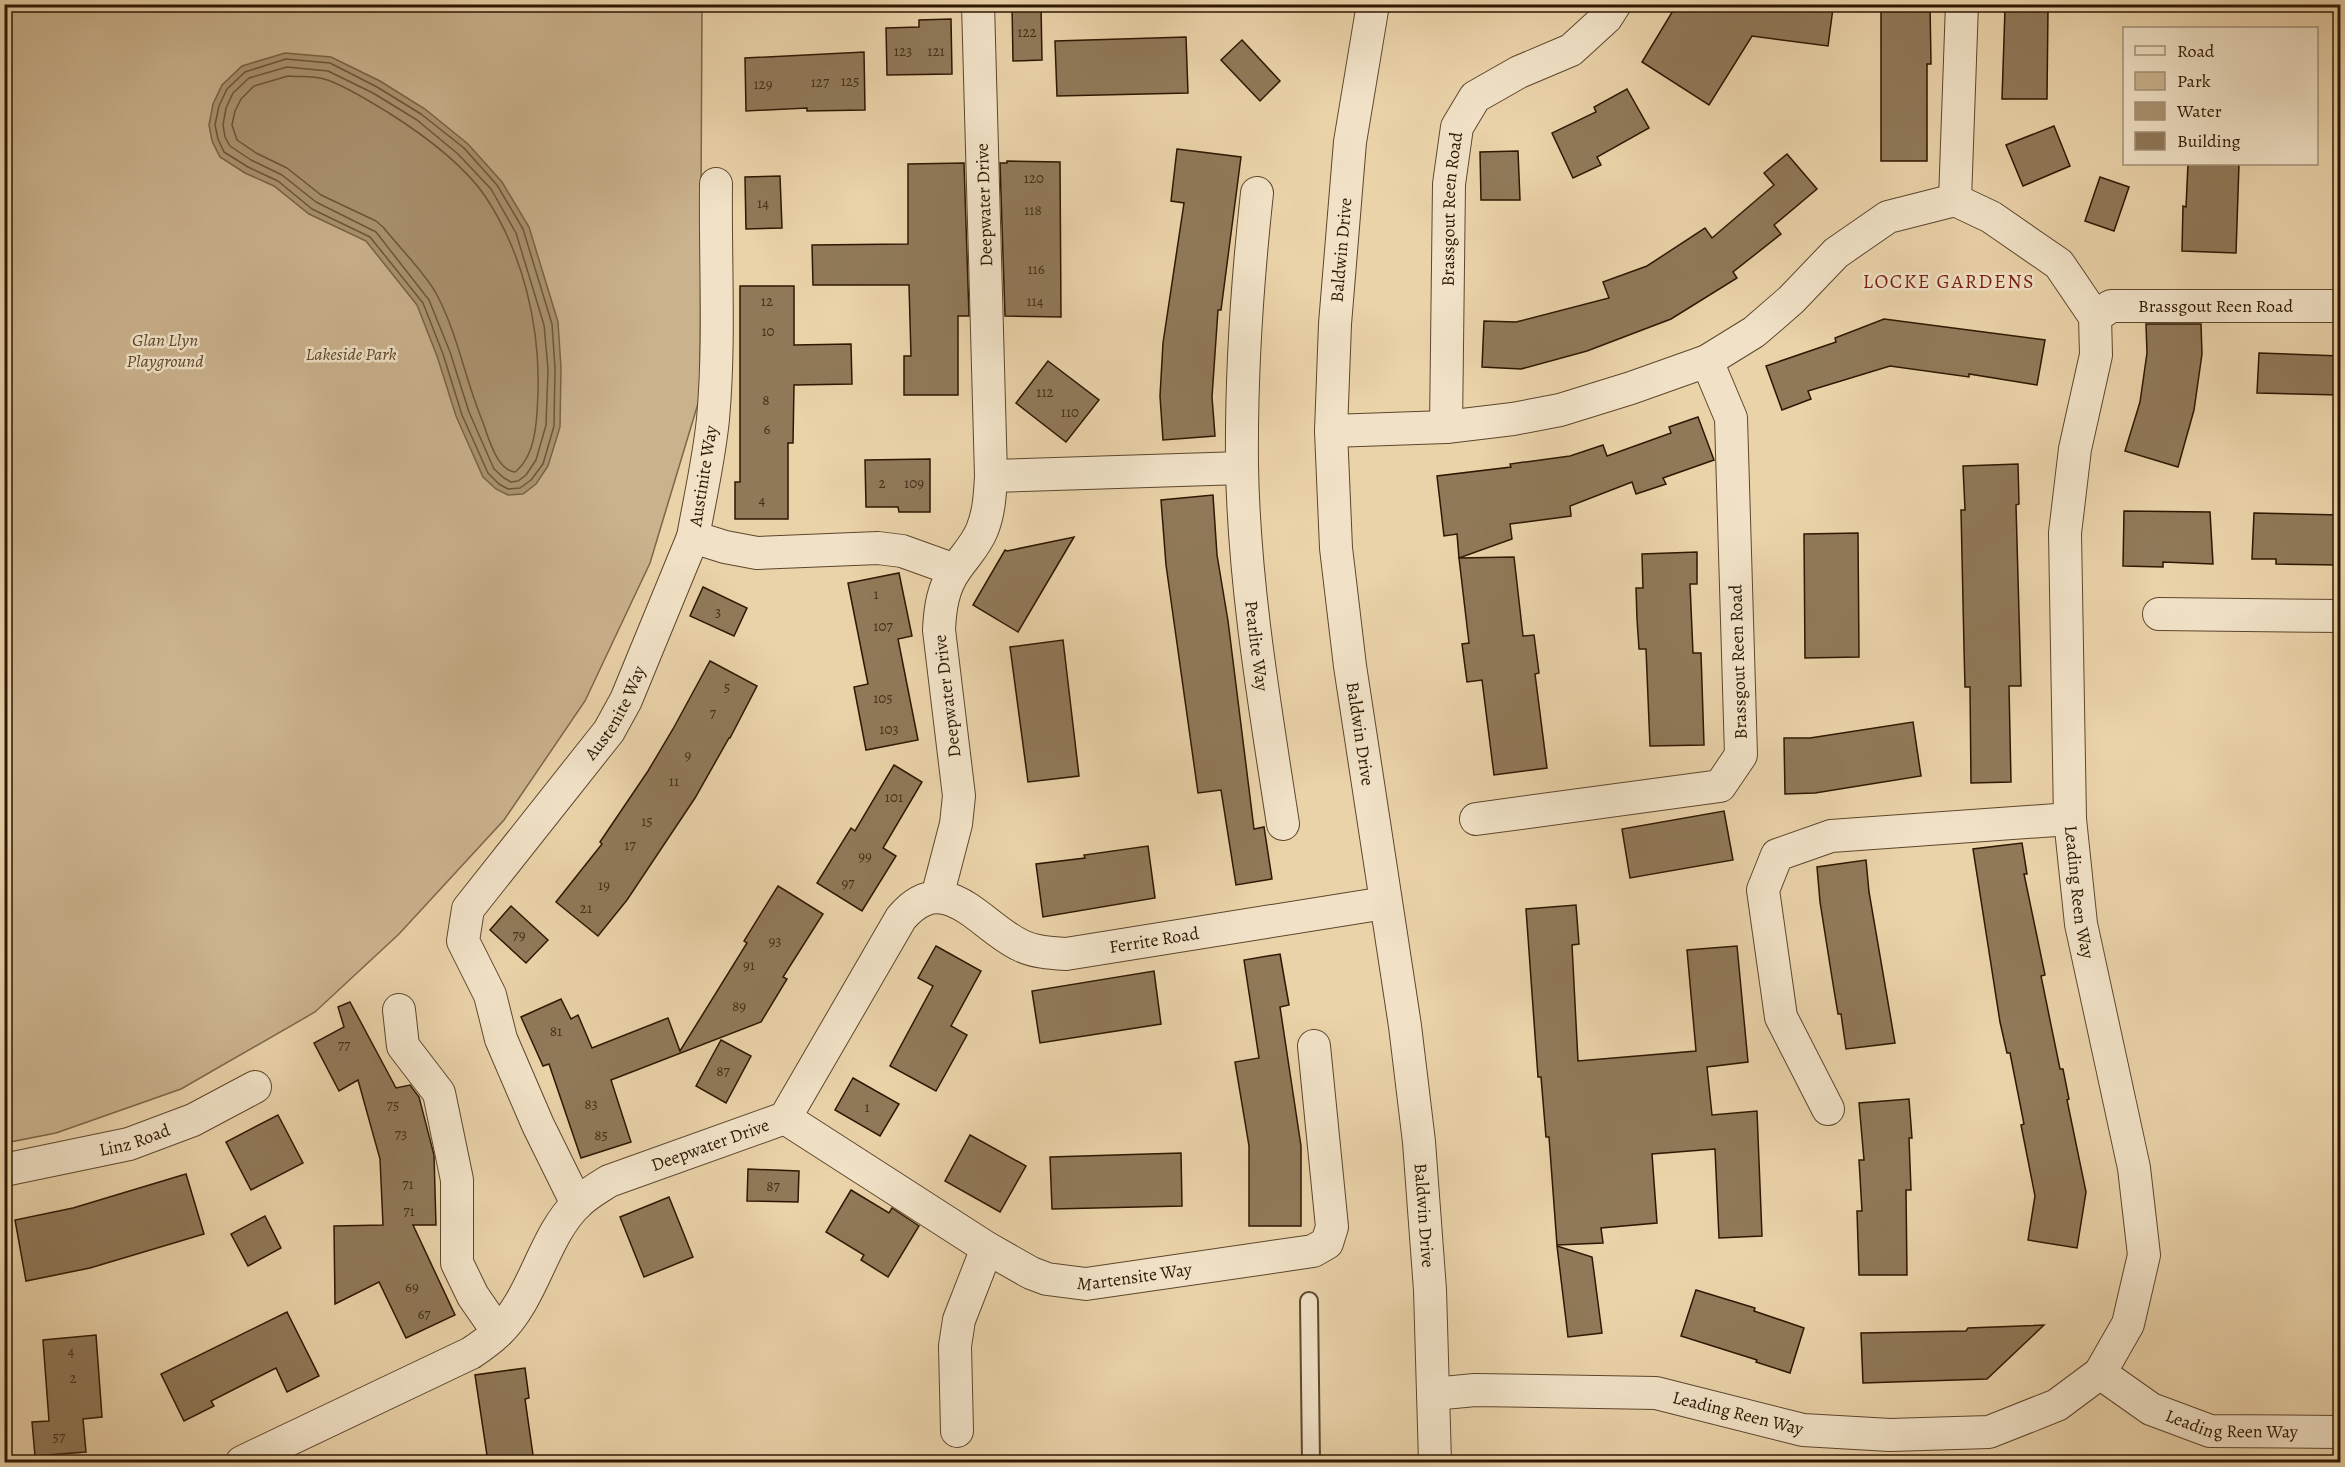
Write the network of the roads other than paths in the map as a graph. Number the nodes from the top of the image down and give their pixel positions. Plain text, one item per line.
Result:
1 (978, 4) edge
2 (1373, 4) edge
3 (1615, 4) edge
4 (1962, 4) edge
5 (716, 184) dead end
6 (1257, 193) dead end
7 (1955, 200) junction
8 (2340, 306) edge
9 (2095, 317) junction
10 (1707, 361) junction
11 (1446, 427) junction
12 (1331, 431) junction
13 (1242, 468) junction
14 (991, 476) junction
15 (693, 537) junction
16 (955, 570) junction
17 (2158, 614) dead end
18 (2340, 616) edge
19 (1476, 819) dead end
20 (2070, 819) junction
21 (1283, 824) dead end
22 (937, 897) junction
23 (1385, 903) junction
24 (399, 1010) dead end
25 (1314, 1046) dead end
26 (255, 1087) dead end
27 (1828, 1109) dead end
28 (785, 1118) junction
29 (4, 1170) edge
30 (577, 1204) junction
31 (987, 1248) junction
32 (1309, 1301) dead end
33 (498, 1332) junction
34 (2100, 1373) junction
35 (1433, 1394) junction
36 (957, 1431) dead end
37 (2340, 1432) edge
38 (242, 1462) edge
39 (1311, 1462) edge
40 (1435, 1462) edge

1 - 14 street, Deepwater Drive
2 - 12 street, Baldwin Drive
3 - 11 street, Brassgout Reen Road
4 - 7 street
5 - 15 street, Austinite Way
6 - 13 street, Pearlite Way
7 - 9 street
7 - 10 street
8 - 9 street, Brassgout Reen Road
9 - 20 street
10 - 11 street
10 - 19 street, Brassgout Reen Road
11 - 12 street
12 - 23 street, Baldwin Drive
13 - 14 street
13 - 21 street, Pearlite Way
14 - 16 street, Deepwater Drive
15 - 16 street, Austinite Way
15 - 30 street, Austenite Way
16 - 22 street, Deepwater Drive
17 - 18 street
20 - 27 street, Leading Reen Way
20 - 34 street, Leading Reen Way
22 - 23 street, Ferrite Road
22 - 28 street, Deepwater Drive
23 - 35 street, Baldwin Drive
24 - 33 street
25 - 31 street, Martensite Way
26 - 29 street, Linz Road
28 - 30 street, Deepwater Drive
28 - 31 street, Martensite Way
30 - 33 street, Deepwater Drive
31 - 36 street
32 - 39 lane
33 - 38 street, Deepwater Drive
34 - 35 street, Leading Reen Way
34 - 37 street, Leading Reen Way
35 - 40 street, Baldwin Drive

